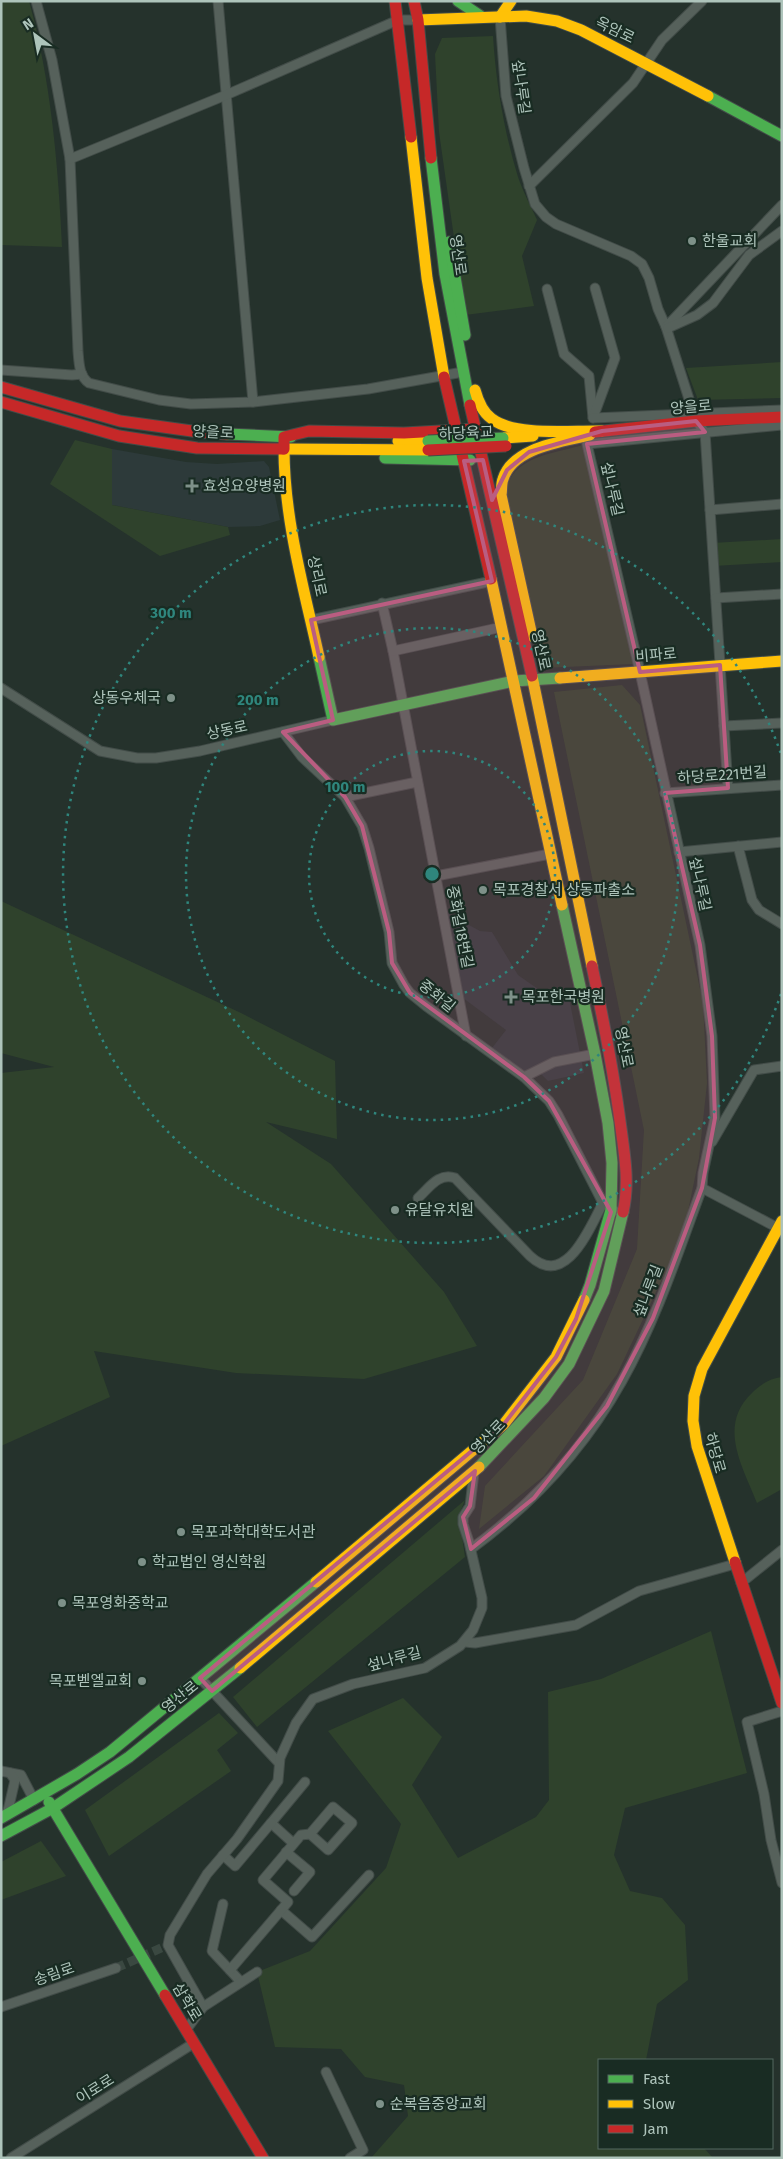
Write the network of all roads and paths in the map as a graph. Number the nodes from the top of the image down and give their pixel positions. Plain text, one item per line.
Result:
1 (36, 1) edge
2 (218, 1) edge
3 (395, 1) edge
4 (414, 1) edge
5 (458, 1) edge
6 (511, 1) edge
7 (702, 1) edge
8 (482, 17) junction
9 (500, 17) junction
10 (398, 20) junction
11 (418, 20) junction
12 (646, 62) junction
13 (226, 95) junction
14 (424, 98) junction
15 (782, 136) edge
16 (70, 159) junction
17 (529, 186) junction
18 (782, 205) edge
19 (782, 231) edge
20 (595, 288) dead end
21 (546, 289) dead end
22 (666, 328) junction
23 (1, 370) edge
24 (463, 372) junction
25 (82, 374) junction
26 (444, 375) junction
27 (1, 387) edge
28 (1, 402) edge
29 (252, 402) junction
30 (782, 410) edge
31 (694, 417) junction
32 (782, 417) edge
33 (593, 418) junction
34 (782, 425) edge
35 (476, 429) junction
36 (457, 430) junction
37 (602, 431) junction
38 (705, 432) junction
39 (284, 437) junction
40 (504, 442) joint
41 (428, 446) junction
42 (283, 449) junction
43 (483, 460) junction
44 (464, 461) junction
45 (782, 504) edge
46 (710, 510) junction
47 (492, 581) junction
48 (782, 594) edge
49 (716, 598) junction
50 (382, 603) junction
51 (310, 620) junction
52 (502, 627) junction
53 (393, 651) junction
54 (782, 662) edge
55 (720, 665) junction
56 (640, 672) junction
57 (532, 679) junction
58 (514, 681) junction
59 (1, 688) edge
60 (402, 706) junction
61 (333, 720) junction
62 (782, 723) edge
63 (724, 726) junction
64 (282, 732) junction
65 (417, 782) junction
66 (782, 785) edge
67 (728, 788) junction
68 (665, 793) junction
69 (345, 798) junction
70 (782, 842) edge
71 (738, 846) junction
72 (679, 852) junction
73 (550, 854) junction
74 (436, 876) junction
75 (782, 924) edge
76 (466, 1036) junction
77 (595, 1054) junction
78 (782, 1066) edge
79 (524, 1077) junction
80 (709, 1146) junction
81 (702, 1188) junction
82 (418, 1198) dead end
83 (612, 1209) junction
84 (780, 1227) edge
85 (474, 1472) junction
86 (471, 1549) junction
87 (782, 1550) edge
88 (735, 1564) junction
89 (741, 1583) junction
90 (465, 1642) junction
91 (200, 1678) junction
92 (212, 1691) junction
93 (782, 1703) edge
94 (782, 1711) edge
95 (279, 1763) junction
96 (6, 1772) edge
97 (305, 1782) dead end
98 (39, 1797) junction
99 (53, 1808) junction
100 (4, 1816) edge
101 (271, 1824) junction
102 (310, 1834) junction
103 (1, 1836) edge
104 (293, 1843) junction
105 (286, 1852) junction
106 (778, 1853) edge
107 (223, 1855) junction
108 (369, 1875) dead end
109 (782, 1883) edge
110 (294, 1892) dead end
111 (223, 1904) dead end
112 (281, 1910) junction
113 (116, 1968) tunnel mouth
114 (230, 1970) junction
115 (257, 1972) dead end
116 (242, 1982) junction
117 (1, 2007) edge
118 (203, 2007) junction
119 (186, 2030) junction
120 (194, 2043) junction
121 (326, 2072) dead end
122 (261, 2157) edge
123 (11, 2158) edge
124 (350, 2158) edge

1 - 16 street
2 - 13 street
3 - 10 street, 영산로
4 - 11 street, 영산로
5 - 8 street
6 - 9 street
7 - 12 street
8 - 9 street, 옥암로
8 - 11 street, 옥암로
9 - 12 street, 옥암로
9 - 17 street, 섶나루길
10 - 11 street
10 - 13 street
10 - 26 street, 영산로
11 - 14 street, 영산로
12 - 15 street, 옥암로
12 - 17 street
13 - 16 street
13 - 29 street
14 - 24 street, 영산로
14 - 37 street
16 - 25 street
17 - 22 street, 섶나루길
18 - 22 street
19 - 22 street
20 - 33 street
21 - 33 street
22 - 31 street, 섶나루길
23 - 25 street
24 - 26 street
24 - 35 street, 영산로
25 - 29 street
26 - 29 street
26 - 36 street, 영산로
27 - 39 street, 양을로
28 - 42 street, 양을로
30 - 31 street
31 - 32 street, 양을로
31 - 33 street
31 - 37 street, 양을로
31 - 38 street
34 - 38 street
35 - 36 street
35 - 43 street, 영산로
36 - 39 street
36 - 44 street, 영산로
37 - 40 street, 양을로
37 - 57 street
38 - 46 street
38 - 56 street, 섶나루길
39 - 41 street, 양을로
39 - 42 street, 상리로
40 - 41 street, 하당육교, bridge
41 - 42 street, 양을로
42 - 44 street
42 - 51 street, 상리로
43 - 44 street
43 - 57 street, 영산로
44 - 47 street, 영산로
45 - 46 street
46 - 49 street
47 - 50 street
47 - 52 street, 영산로
48 - 49 street
49 - 55 street
50 - 51 street
50 - 53 street, 중화길18번길
51 - 61 street, 상리로
52 - 53 street
52 - 58 street, 영산로
53 - 60 street, 중화길18번길
54 - 55 street, 비파로
55 - 56 street, 비파로
55 - 63 street
56 - 57 street, 비파로
56 - 68 street, 섶나루길
57 - 58 street, 상동로
57 - 83 street, 영산로
58 - 60 street, 상동로
58 - 73 street, 영산로
59 - 64 street, 상동로
60 - 61 street, 상동로
60 - 65 street, 중화길18번길
61 - 64 street, 상동로
62 - 63 street
63 - 67 street
64 - 69 street, 중화길
65 - 69 street
65 - 74 street, 중화길18번길
66 - 67 street, 하당로221번길
67 - 68 street, 하당로221번길
68 - 72 street, 섶나루길
69 - 76 street, 중화길
70 - 71 street
71 - 72 street
71 - 75 street
72 - 80 street, 섶나루길
73 - 74 street
73 - 77 street, 영산로
74 - 76 street, 중화길18번길
76 - 79 street, 중화길
77 - 79 street
77 - 83 street, 영산로
78 - 80 street
79 - 83 street, 중화길
80 - 81 street, 섶나루길
81 - 84 street
81 - 86 street, 섶나루길
82 - 83 street
83 - 85 street, 영산로
83 - 91 street, 영산로
84 - 88 street, 하당로
85 - 86 street
85 - 92 street, 영산로
86 - 90 street, 섶나루길
87 - 89 street
88 - 89 street, 하당로
88 - 90 street
89 - 93 street, 하당로
90 - 95 street, 섶나루길
91 - 92 street
91 - 98 street, 영산로
92 - 95 street
92 - 99 street, 영산로
94 - 106 street
95 - 107 street, 섶나루길
96 - 98 street
96 - 100 street
97 - 101 street
98 - 99 street
98 - 100 street, 영산로
99 - 103 street, 영산로
99 - 119 street, 삼학로
101 - 104 street
101 - 107 street
102 - 102 street
102 - 104 street
104 - 105 street
105 - 110 street
105 - 112 street
106 - 109 street
107 - 118 street, 섶나루길
108 - 112 street
111 - 114 street
112 - 114 street
113 - 117 street, 송림로
114 - 116 street
115 - 116 street
116 - 118 street
118 - 119 street
119 - 120 street, 삼학로
120 - 122 street, 삼학로
120 - 123 street, 이로로
121 - 124 street

